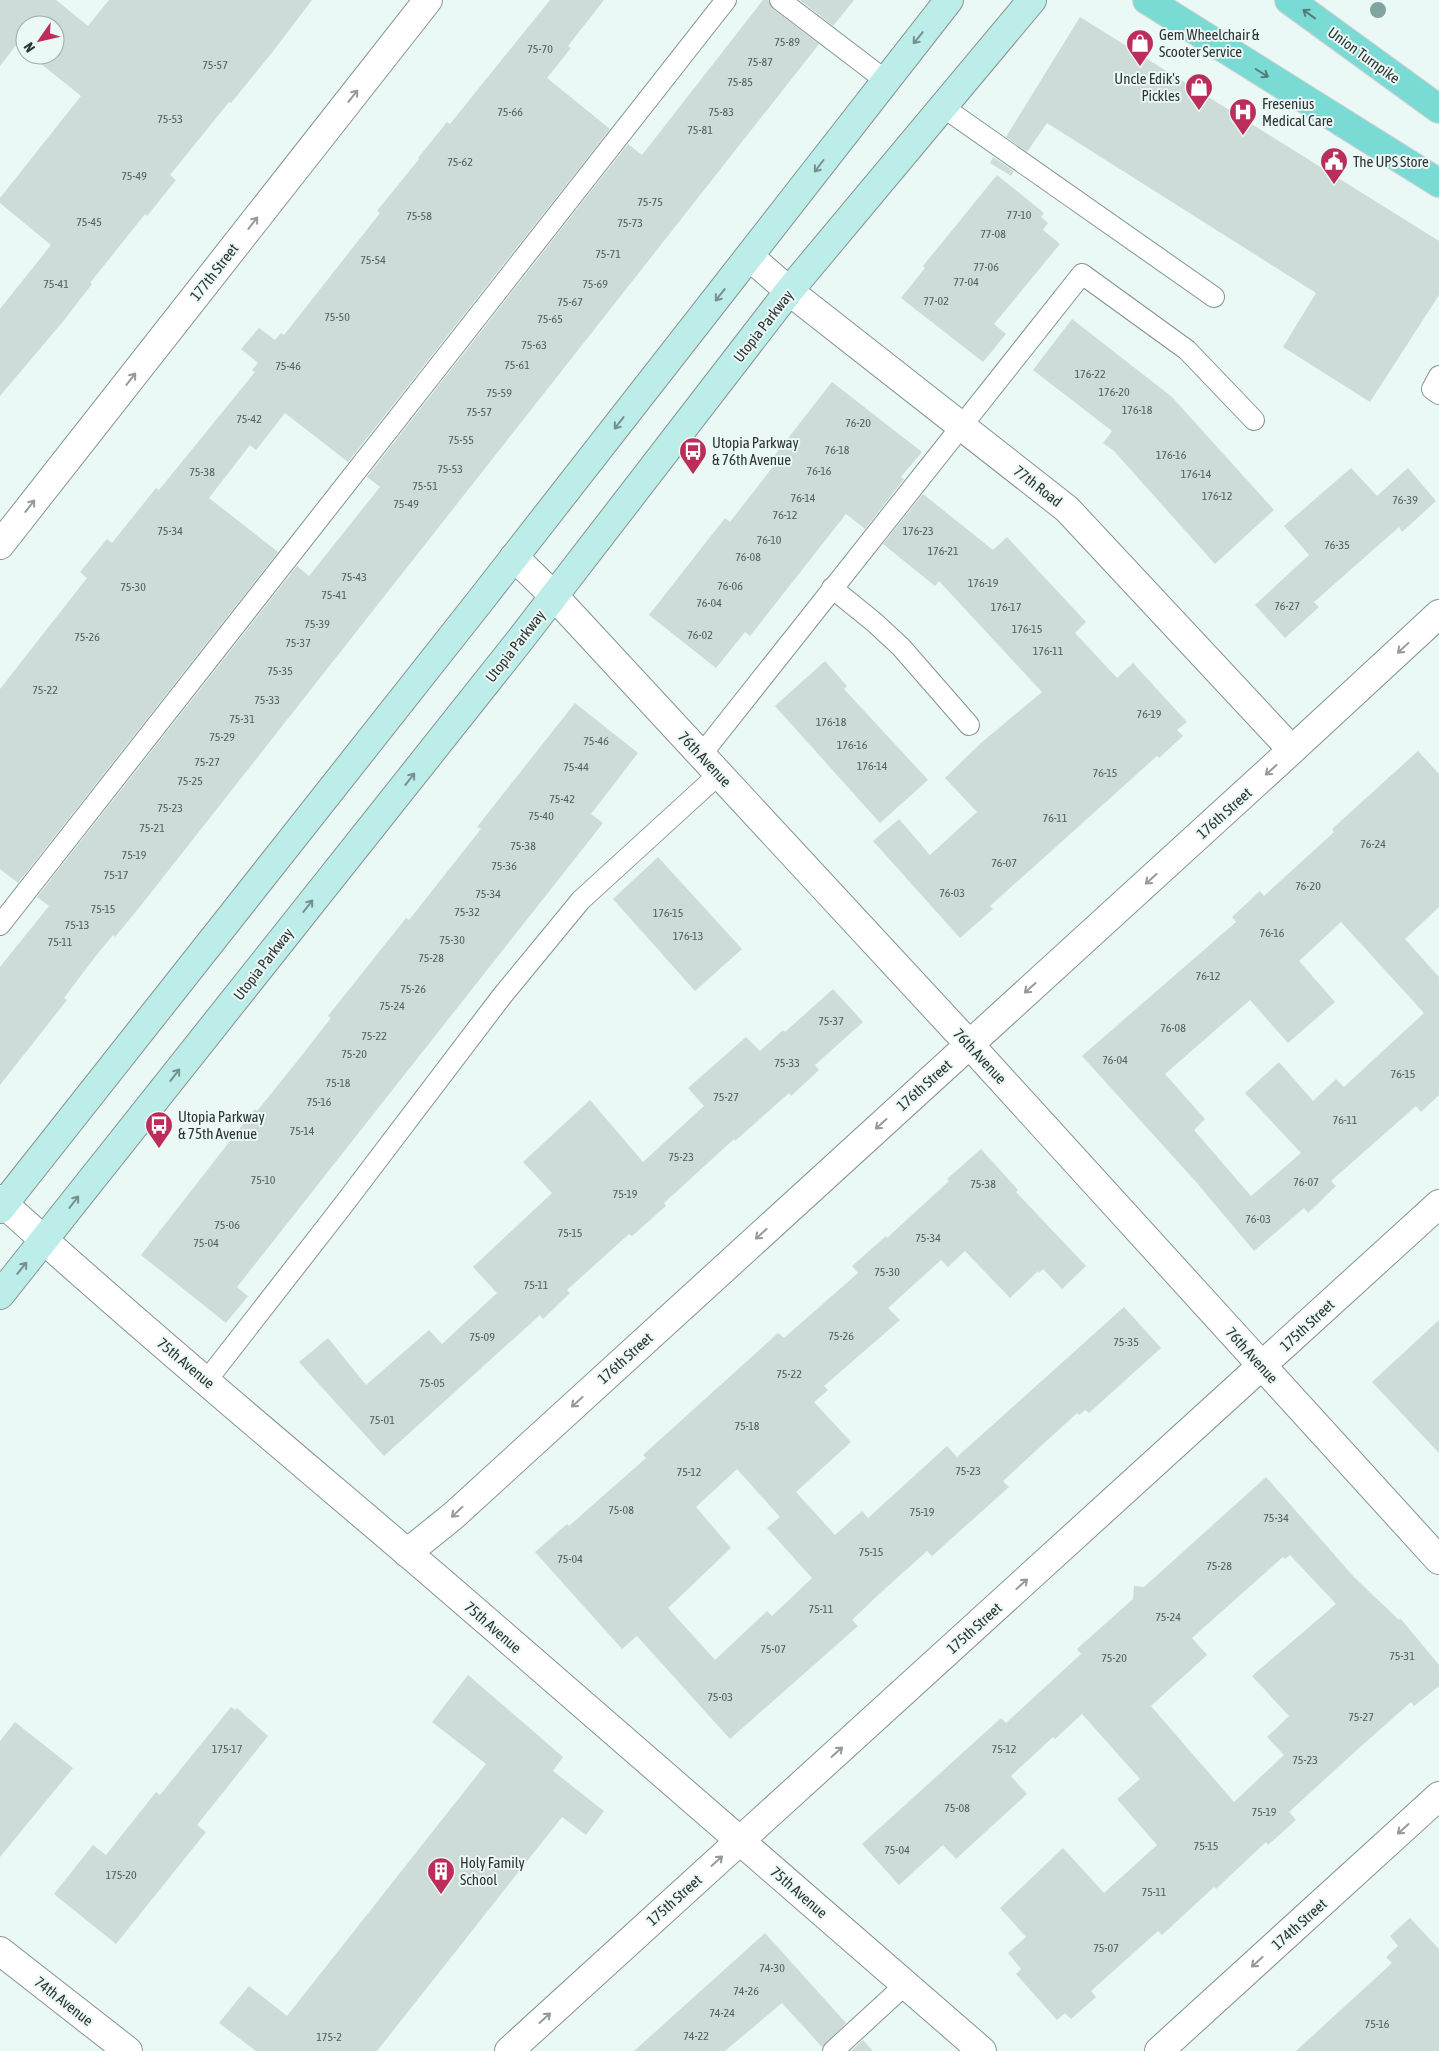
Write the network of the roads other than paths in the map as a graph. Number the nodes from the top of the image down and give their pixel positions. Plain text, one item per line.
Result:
1 (428, 0) edge
2 (726, 0) edge
3 (780, 0) edge
4 (949, 0) edge
5 (1032, 0) edge
6 (1147, 0) edge
7 (1289, 0) edge
8 (885, 80) junction
9 (943, 107) junction
10 (1439, 109) edge
11 (1439, 184) edge
12 (750, 257) junction
13 (789, 291) junction
14 (1214, 297) dead end
15 (1439, 376) edge
16 (1439, 394) edge
17 (1254, 420) dead end
18 (961, 425) junction
19 (0, 545) edge
20 (514, 557) junction
21 (832, 588) junction
22 (554, 596) junction
23 (1439, 614) edge
24 (969, 725) dead end
25 (1292, 750) junction
26 (710, 764) junction
27 (0, 925) edge
28 (969, 1044) junction
29 (1, 1204) edge
30 (1439, 1204) edge
31 (44, 1240) junction
32 (0, 1296) edge
33 (1262, 1367) junction
34 (206, 1380) junction
35 (407, 1553) junction
36 (1439, 1560) edge
37 (1439, 1796) edge
38 (740, 1840) junction
39 (0, 1951) edge
40 (906, 1984) junction
41 (128, 2051) edge
42 (509, 2051) edge
43 (834, 2051) edge
44 (982, 2051) edge
45 (1159, 2051) edge

19 -> 1 street, 177th Street
2 - 27 lane
3 - 8 lane
4 -> 8 main road
5 - 9 main road, Utopia Parkway
6 -> 11 main road
10 -> 7 main road, Union Turnpike
8 -> 12 main road
9 - 13 main road, Utopia Parkway
9 - 14 lane
12 - 13 street, 77th Road
12 -> 20 main road
13 - 18 street, 77th Road
13 - 22 main road, Utopia Parkway
15 - 16 lane
17 - 18 lane
18 - 21 lane
18 - 25 street, 77th Road
20 - 22 street, 76th Avenue
20 - 29 main road
21 - 24 lane
21 - 26 lane
22 - 26 street, 76th Avenue
31 -> 22 main road, Utopia Parkway
23 -> 25 street, 176th Street
25 -> 28 street, 176th Street
26 - 28 street, 76th Avenue
26 - 34 lane
28 - 33 street, 76th Avenue
28 -> 35 street, 176th Street
29 - 31 street, 75th Avenue
30 - 33 street, 175th Street
32 -> 31 main road, Utopia Parkway
31 - 34 street, 75th Avenue
33 - 36 street, 76th Avenue
38 -> 33 street, 175th Street
34 - 35 street, 75th Avenue
35 - 38 street, 75th Avenue
37 -> 45 street, 174th Street
38 - 40 street, 75th Avenue
42 -> 38 street, 175th Street
39 - 41 street, 74th Avenue
40 - 43 lane
40 - 44 street, 75th Avenue

